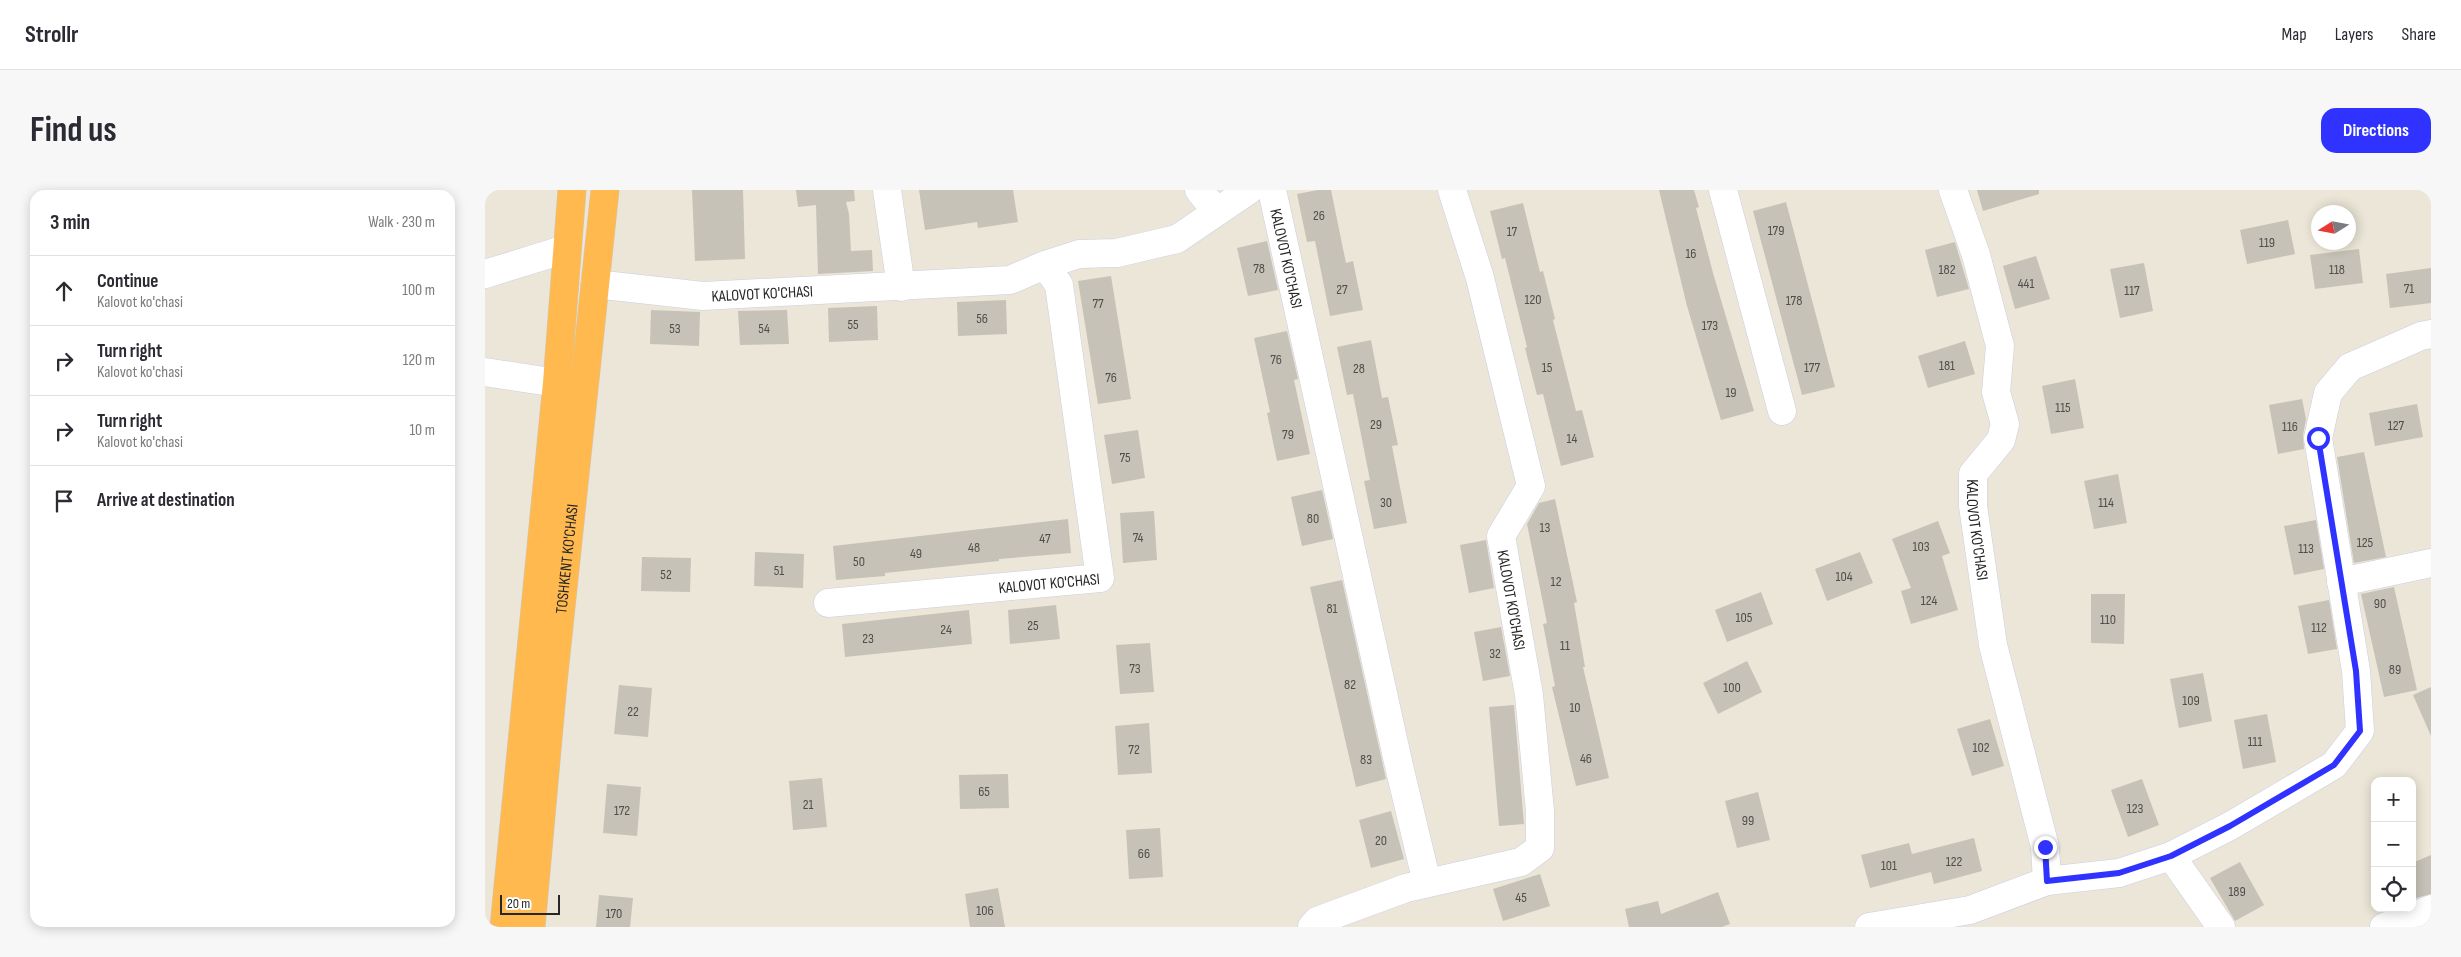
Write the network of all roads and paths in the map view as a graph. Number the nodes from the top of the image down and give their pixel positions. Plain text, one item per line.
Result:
1 (572, 190) edge
2 (605, 190) edge
3 (887, 190) edge
4 (1199, 190) edge
5 (1249, 190) edge
6 (1272, 190) edge
7 (1452, 190) edge
8 (1723, 190) edge
9 (1953, 190) edge
10 (1216, 211) junction
11 (566, 249) junction
12 (1045, 265) junction
13 (485, 274) edge
14 (595, 284) junction
15 (901, 287) junction
16 (2431, 334) edge
17 (485, 372) edge
18 (557, 383) junction
19 (1782, 412) dead end
20 (2431, 563) edge
21 (2341, 582) junction
22 (829, 603) dead end
23 (2171, 856) junction
24 (2047, 881) junction
25 (1427, 883) junction
26 (2431, 909) edge
27 (505, 927) edge
28 (531, 927) edge
29 (1312, 927) edge
30 (1869, 927) edge
31 (2221, 927) edge
32 (2384, 927) edge

1 - 11 highway, TOSHKENT KO'CHASI
2 - 14 highway, TOSHKENT KO'CHASI
3 - 15 street
4 - 10 street
5 - 10 street, KALOVOT KO'CHASI
6 - 25 street, KALOVOT KO'CHASI
7 - 25 street, KALOVOT KO'CHASI
8 - 19 street
9 - 24 street, KALOVOT KO'CHASI
10 - 12 street, KALOVOT KO'CHASI
11 - 13 street
11 - 18 highway, TOSHKENT KO'CHASI
12 - 15 street, KALOVOT KO'CHASI
12 - 22 street, KALOVOT KO'CHASI
14 - 15 street, KALOVOT KO'CHASI
14 - 28 highway, TOSHKENT KO'CHASI
16 - 21 street
17 - 18 street
18 - 27 highway, TOSHKENT KO'CHASI
20 - 21 street
21 - 23 street
23 - 24 street
23 - 31 street
24 - 30 street
25 - 29 street, KALOVOT KO'CHASI
26 - 32 street

